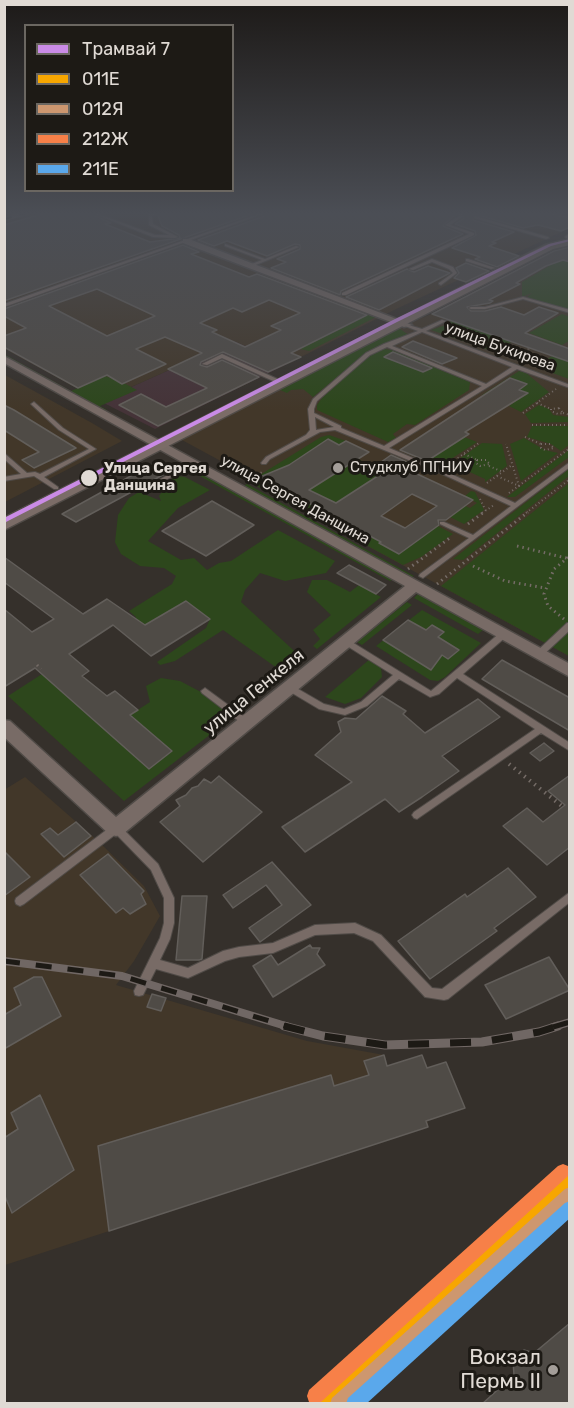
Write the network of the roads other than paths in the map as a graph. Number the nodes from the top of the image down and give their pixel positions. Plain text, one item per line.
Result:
1 (80, 279) edge
2 (289, 279) edge
3 (381, 279) edge
4 (387, 279) edge
5 (448, 279) edge
6 (474, 279) edge
7 (486, 279) edge
8 (441, 284) dead end
9 (343, 297) junction
10 (4, 306) edge
11 (471, 308) dead end
12 (570, 312) edge
13 (444, 321) dead end
14 (398, 322) junction
15 (421, 332) junction
16 (386, 345) junction
17 (4, 359) edge
18 (205, 364) dead end
19 (516, 367) junction
20 (277, 381) junction
21 (487, 386) junction
22 (570, 387) edge
23 (34, 404) dead end
24 (312, 414) junction
25 (345, 430) junction
26 (308, 436) junction
27 (156, 443) junction
28 (385, 448) junction
29 (4, 455) edge
30 (261, 461) dead end
31 (193, 463) junction
32 (570, 464) edge
33 (26, 476) junction
34 (39, 477) junction
35 (4, 479) edge
36 (56, 488) junction
37 (142, 491) dead end
38 (515, 505) junction
39 (4, 513) edge
40 (442, 523) dead end
41 (4, 525) edge
42 (473, 537) junction
43 (419, 581) junction
44 (570, 625) edge
45 (504, 634) junction
46 (347, 642) junction
47 (539, 654) junction
48 (570, 671) edge
49 (399, 675) junction
50 (457, 675) junction
51 (290, 688) junction
52 (205, 691) dead end
53 (247, 723) junction
54 (4, 726) edge
55 (541, 729) junction
56 (570, 748) edge
57 (417, 815) dead end
58 (116, 828) junction
59 (570, 896) edge
60 (20, 901) dead end
61 (154, 963) junction
62 (139, 991) dead end

1 - 10 lane
2 - 9 street, улица Букирева
3 - 9 lane
4 - 9 lane
5 - 8 lane
6 - 14 main road
7 - 14 main road
9 - 14 street, улица Букирева
11 - 12 lane
13 - 15 lane
14 - 15 lane, улица Букирева
14 - 20 main road
15 - 16 lane
15 - 19 lane, улица Букирева
16 - 21 lane
16 - 24 lane
17 - 27 street, улица Сергея Данщина
18 - 20 lane
19 - 21 lane
19 - 22 lane, улица Букирева
20 - 27 main road
21 - 28 lane
23 - 34 lane
24 - 25 lane
24 - 26 lane
25 - 26 lane
25 - 28 lane
26 - 30 lane
27 - 31 street, улица Сергея Данщина
27 - 36 main road
27 - 41 main road
28 - 38 lane
29 - 33 lane
31 - 37 lane
31 - 43 street, улица Сергея Данщина
32 - 38 lane, улица Генкеля
33 - 34 lane
33 - 35 lane
34 - 36 lane
36 - 39 main road
38 - 42 lane, улица Генкеля
40 - 42 lane
42 - 43 lane, улица Генкеля
43 - 45 street, улица Сергея Данщина
43 - 46 street, улица Генкеля
44 - 47 lane
45 - 47 street, улица Сергея Данщина
45 - 50 lane
46 - 49 lane
46 - 51 street, улица Генкеля
47 - 48 street, улица Сергея Данщина
49 - 50 lane
49 - 51 lane
50 - 55 lane
51 - 53 street, улица Генкеля
52 - 53 lane
53 - 58 street, улица Генкеля
54 - 58 street
55 - 56 lane
55 - 57 lane
58 - 60 lane
58 - 61 lane
59 - 61 lane
61 - 62 lane

